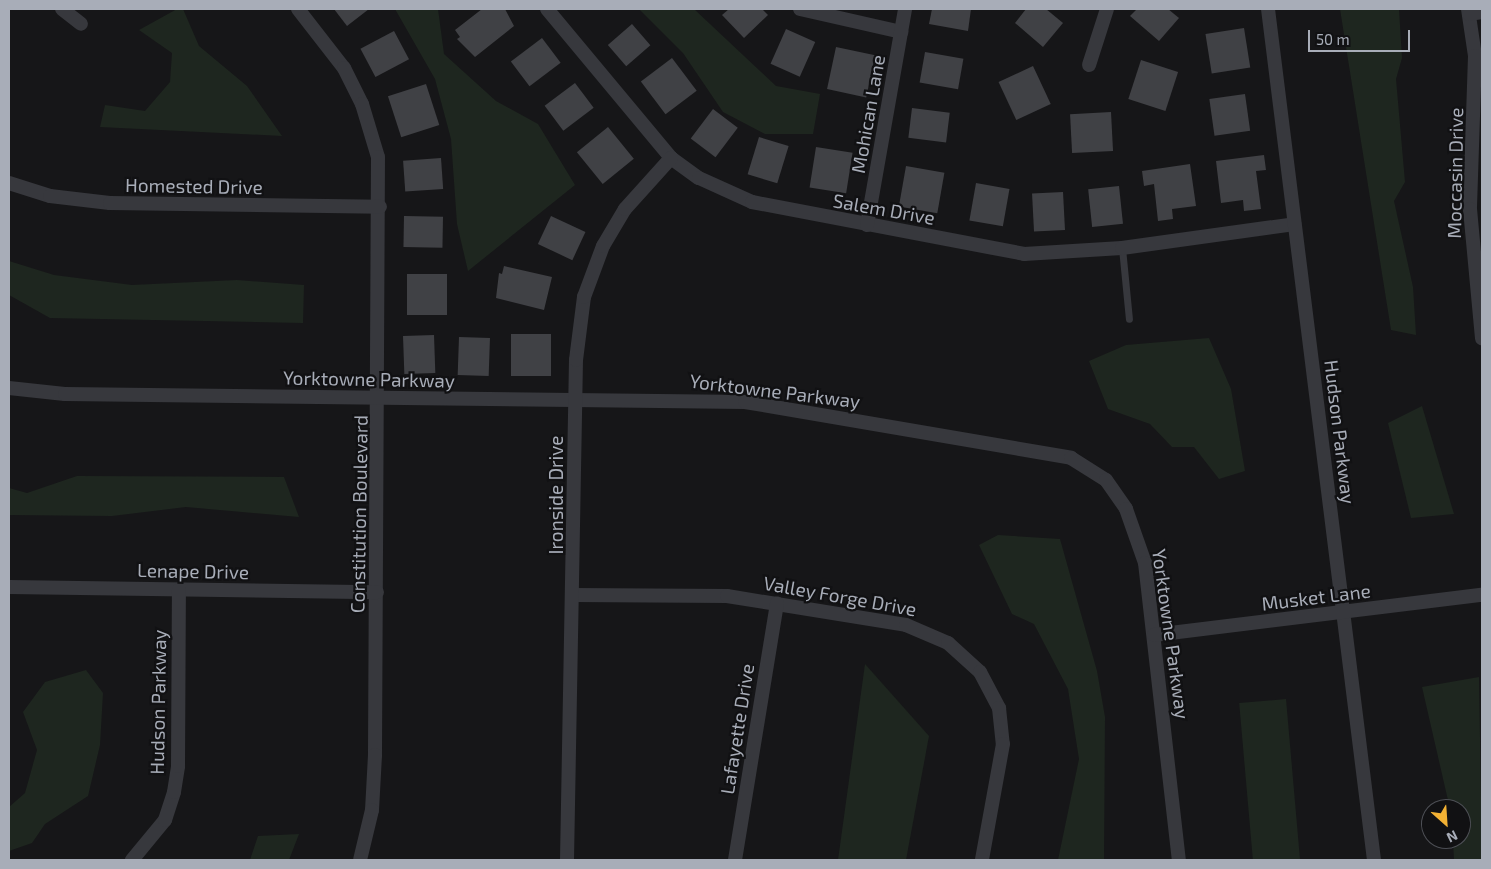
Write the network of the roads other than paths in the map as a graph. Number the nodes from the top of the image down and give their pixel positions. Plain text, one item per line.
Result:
1 (62, 9) edge
2 (298, 9) edge
3 (547, 9) edge
4 (800, 9) edge
5 (905, 9) edge
6 (1107, 9) edge
7 (1268, 9) edge
8 (1473, 12) edge
9 (81, 24) dead end
10 (901, 32) junction
11 (1088, 65) dead end
12 (671, 158) junction
13 (9, 183) edge
14 (380, 207) junction
15 (1294, 224) junction
16 (867, 225) junction
17 (1122, 248) junction
18 (1129, 319) dead end
19 (1482, 338) edge
20 (9, 388) edge
21 (380, 398) junction
22 (576, 400) junction
23 (9, 587) edge
24 (179, 590) junction
25 (377, 592) junction
26 (574, 595) junction
27 (1482, 595) edge
28 (777, 604) junction
29 (1344, 613) junction
30 (1154, 635) junction
31 (132, 860) edge
32 (360, 860) edge
33 (567, 860) edge
34 (735, 860) edge
35 (982, 860) edge
36 (1179, 860) edge
37 (1374, 860) edge

1 - 9 street
2 - 14 street, Constitution Boulevard
3 - 12 street, Salem Drive
4 - 10 street
5 - 10 street, Mohican Lane
6 - 11 street
7 - 15 street, Hudson Parkway
8 - 19 street, Moccasin Drive
10 - 16 street, Mohican Lane
12 - 16 street, Salem Drive
12 - 22 street, Ironside Drive
13 - 14 street, Homested Drive
14 - 21 street, Constitution Boulevard
15 - 17 street, Salem Drive
15 - 29 street, Hudson Parkway
16 - 17 street, Salem Drive
17 - 18 lane
20 - 21 street, Yorktowne Parkway
21 - 22 street, Yorktowne Parkway
21 - 25 street, Constitution Boulevard
22 - 26 street, Ironside Drive
22 - 30 street, Yorktowne Parkway
23 - 24 street, Lenape Drive
24 - 25 street, Lenape Drive
24 - 31 street, Hudson Parkway
25 - 32 street, Constitution Boulevard
26 - 28 street, Valley Forge Drive
26 - 33 street, Ironside Drive
27 - 29 street, Musket Lane
28 - 34 street, Lafayette Drive
28 - 35 street, Valley Forge Drive
29 - 30 street, Musket Lane
29 - 37 street, Hudson Parkway
30 - 36 street, Yorktowne Parkway

